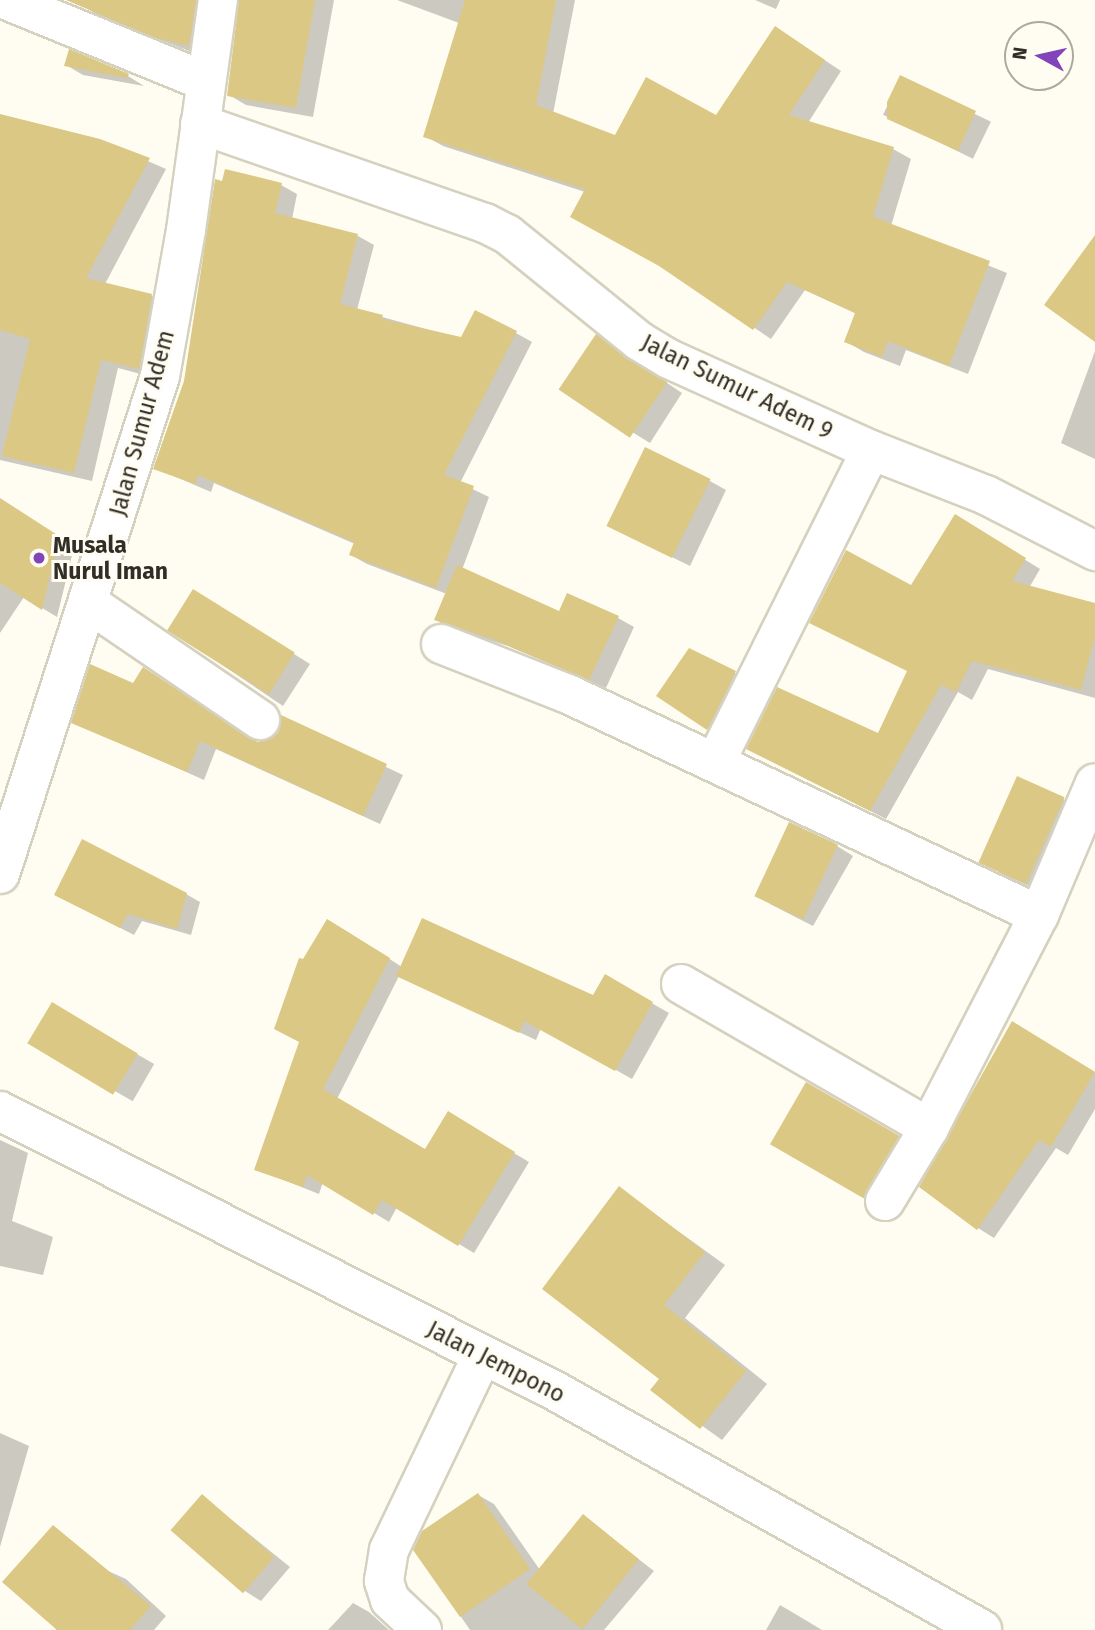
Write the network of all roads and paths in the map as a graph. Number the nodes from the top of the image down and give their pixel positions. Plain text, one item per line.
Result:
1 (6, 0) edge
2 (218, 0) edge
3 (204, 81) junction
4 (200, 124) junction
5 (871, 450) junction
6 (1095, 551) edge
7 (90, 604) junction
8 (441, 644) dead end
9 (260, 720) dead end
10 (716, 761) junction
11 (1095, 783) edge
12 (0, 874) edge
13 (1039, 915) junction
14 (681, 984) dead end
15 (0, 1111) edge
16 (929, 1128) junction
17 (885, 1201) dead end
18 (482, 1356) junction
19 (422, 1630) edge
20 (982, 1630) edge

1 - 3 street
2 - 3 street, Jalan Sumur Adem
3 - 4 street, Jalan Sumur Adem
4 - 5 street, Jalan Sumur Adem 9
4 - 7 street, Jalan Sumur Adem
5 - 6 street, Jalan Sumur Adem 9
5 - 10 street
7 - 9 street
7 - 12 street, Jalan Sumur Adem
8 - 10 street
10 - 13 street
11 - 13 street
13 - 16 street
14 - 16 street
15 - 18 street, Jalan Jempono
16 - 17 street
18 - 19 street
18 - 20 street, Jalan Jempono

